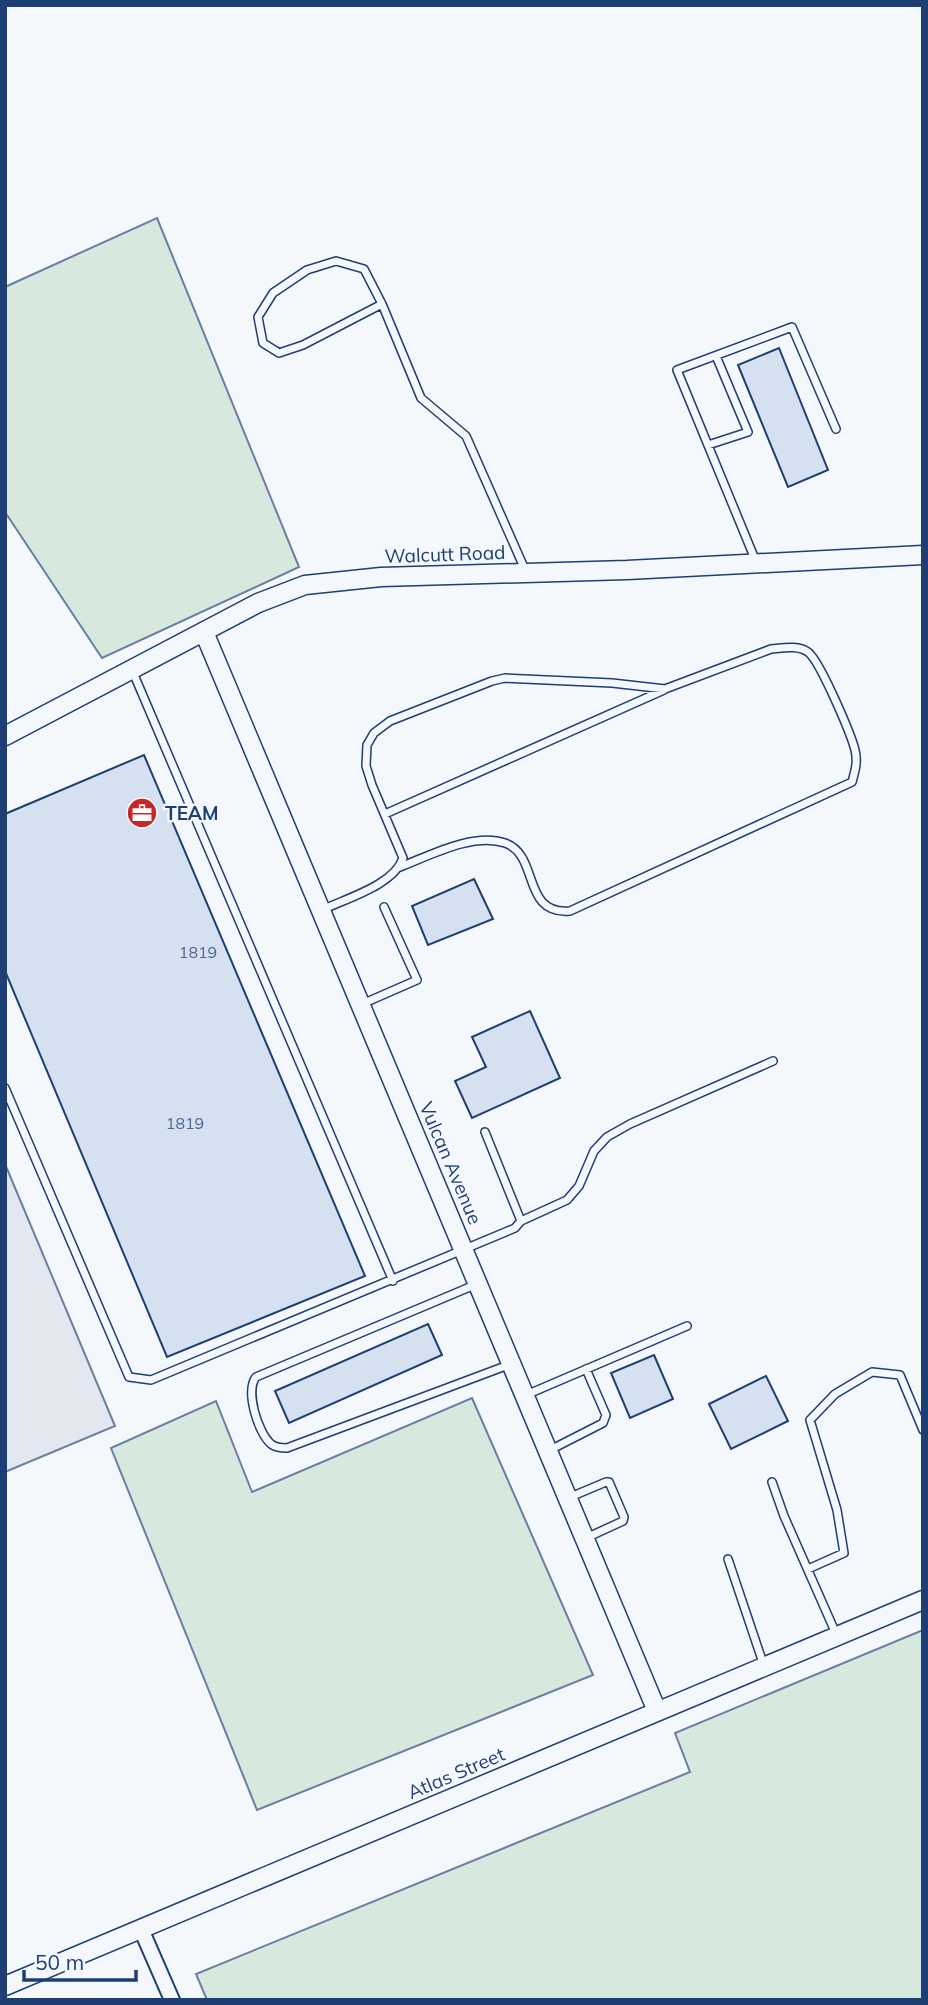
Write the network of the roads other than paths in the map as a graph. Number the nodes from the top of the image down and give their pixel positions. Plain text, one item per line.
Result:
1 (382, 303) junction
2 (716, 356) junction
3 (836, 429) dead end
4 (708, 445) junction
5 (923, 555) edge
6 (758, 564) junction
7 (527, 573) junction
8 (204, 632) junction
9 (132, 669) junction
10 (665, 690) junction
11 (5, 736) edge
12 (385, 814) junction
13 (400, 867) junction
14 (384, 907) dead end
15 (321, 910) junction
16 (361, 1004) junction
17 (773, 1060) dead end
18 (5, 1088) edge
19 (485, 1132) dead end
20 (521, 1221) junction
21 (465, 1251) junction
22 (393, 1281) junction
23 (478, 1283) junction
24 (687, 1326) dead end
25 (512, 1363) junction
26 (586, 1369) junction
27 (525, 1395) junction
28 (923, 1430) edge
29 (548, 1451) junction
30 (772, 1482) dead end
31 (568, 1498) junction
32 (585, 1538) junction
33 (728, 1559) dead end
34 (808, 1569) junction
35 (923, 1600) edge
36 (837, 1636) junction
37 (765, 1667) junction
38 (657, 1712) junction
39 (141, 1929) junction
40 (5, 1986) edge
41 (172, 2000) edge

1 - 1 lane
1 - 7 lane
2 - 3 lane
2 - 4 lane
2 - 4 lane
4 - 6 lane
5 - 6 street, Walcutt Road
6 - 7 street, Walcutt Road
7 - 8 street, Walcutt Road
8 - 9 street, Walcutt Road
8 - 15 street, Vulcan Avenue
9 - 11 street, Walcutt Road
9 - 22 lane
10 - 12 lane
10 - 12 lane
10 - 13 lane
12 - 13 lane
13 - 15 lane
14 - 16 lane
15 - 16 street, Vulcan Avenue
16 - 21 street, Vulcan Avenue
17 - 20 lane
18 - 22 lane
19 - 20 lane
20 - 21 lane
21 - 22 lane
21 - 23 street, Vulcan Avenue
23 - 25 street, Vulcan Avenue
23 - 25 lane
24 - 26 lane
25 - 27 street, Vulcan Avenue
26 - 27 lane
26 - 29 lane
27 - 29 street, Vulcan Avenue
28 - 34 lane
29 - 31 street, Vulcan Avenue
30 - 34 lane
31 - 32 street, Vulcan Avenue
31 - 32 lane
32 - 38 street, Vulcan Avenue
33 - 37 lane
34 - 36 lane
35 - 36 street, Atlas Street
36 - 37 street, Atlas Street
37 - 38 street, Atlas Street
38 - 39 street, Atlas Street
39 - 40 street, Atlas Street
39 - 41 street

